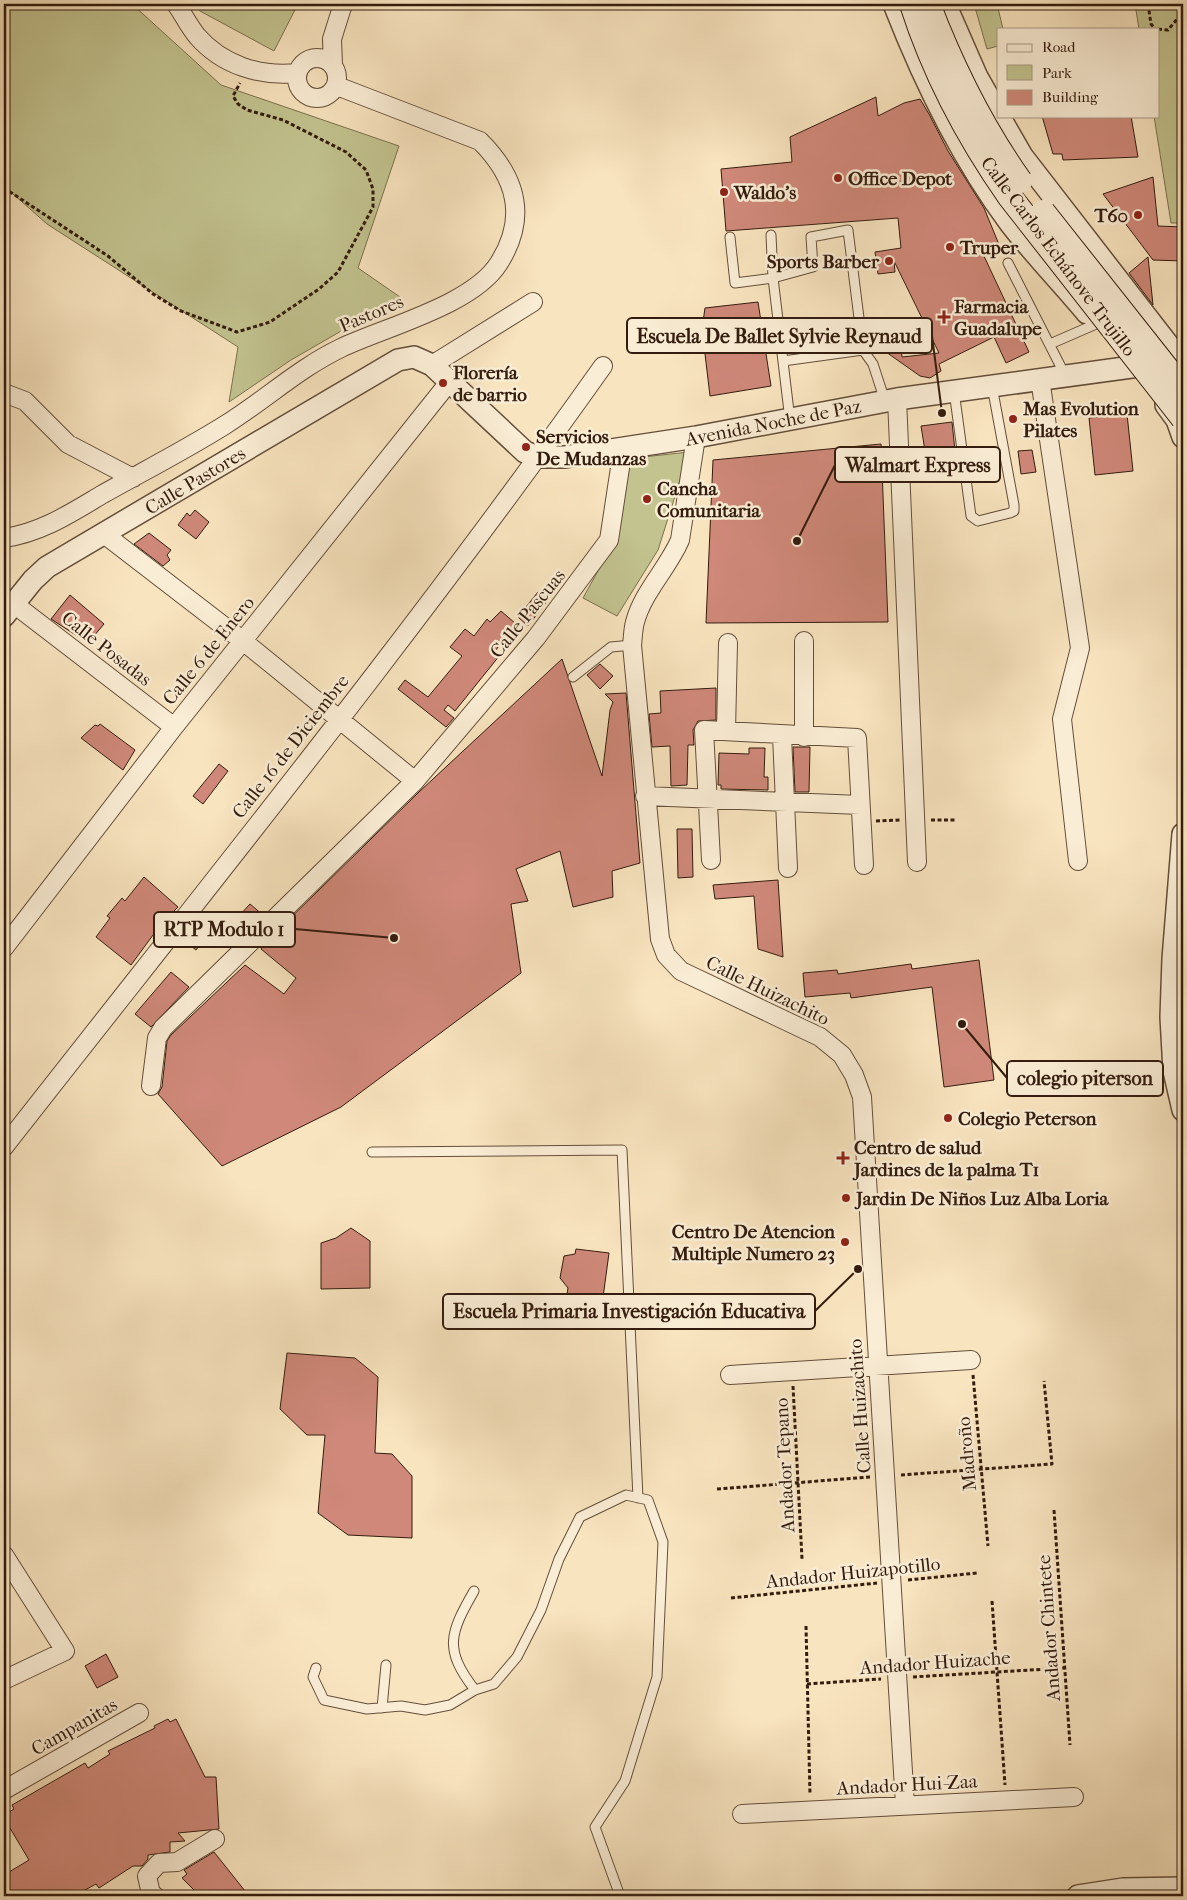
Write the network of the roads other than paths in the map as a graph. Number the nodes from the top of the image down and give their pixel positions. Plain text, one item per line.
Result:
1 (176, 4) edge
2 (343, 4) edge
3 (894, 4) edge
4 (912, 4) edge
5 (928, 4) edge
6 (945, 4) edge
7 (332, 39) junction
8 (317, 57) junction
9 (333, 65) junction
10 (297, 73) junction
11 (337, 86) junction
12 (997, 112) edge
13 (1001, 118) edge
14 (1051, 195) junction
15 (1011, 224) junction
16 (771, 235) dead end
17 (730, 237) dead end
18 (1008, 263) dead end
19 (773, 278) junction
20 (1130, 299) junction
21 (532, 302) dead end
22 (1096, 324) junction
23 (1050, 344) junction
24 (863, 350) junction
25 (1182, 359) edge
26 (783, 361) junction
27 (432, 365) junction
28 (603, 366) dead end
29 (1134, 366) junction
30 (1065, 375) junction
31 (1040, 379) junction
32 (450, 381) junction
33 (992, 386) junction
34 (1183, 388) edge
35 (954, 391) junction
36 (4, 393) edge
37 (891, 400) junction
38 (1183, 418) edge
39 (790, 420) junction
40 (696, 437) junction
41 (1183, 437) edge
42 (623, 448) junction
43 (538, 457) junction
44 (132, 478) junction
45 (104, 534) junction
46 (4, 538) edge
47 (9, 610) edge
48 (243, 641) junction
49 (804, 641) dead end
50 (728, 643) dead end
51 (632, 645) junction
52 (573, 677) dead end
53 (338, 720) junction
54 (174, 727) junction
55 (726, 731) junction
56 (782, 736) junction
57 (804, 736) junction
58 (416, 781) junction
59 (645, 796) junction
60 (708, 798) junction
61 (786, 803) junction
62 (860, 813) junction
63 (1183, 834) edge
64 (711, 860) dead end
65 (1078, 861) dead end
66 (917, 862) dead end
67 (864, 865) dead end
68 (788, 868) dead end
69 (1181, 880) edge
70 (4, 948) edge
71 (151, 1086) dead end
72 (1183, 1110) edge
73 (4, 1146) edge
74 (372, 1152) dead end
75 (971, 1360) road end
76 (877, 1365) junction
77 (730, 1375) dead end
78 (638, 1498) junction
79 (4, 1555) edge
80 (474, 1591) dead end
81 (386, 1665) dead end
82 (316, 1668) dead end
83 (4, 1680) edge
84 (475, 1690) junction
85 (382, 1708) junction
86 (139, 1713) dead end
87 (4, 1790) edge
88 (1074, 1797) dead end
89 (905, 1805) junction
90 (742, 1814) dead end
91 (216, 1839) dead end
92 (1183, 1888) edge
93 (155, 1896) edge
94 (620, 1896) edge
95 (1078, 1896) edge

1 - 10 street
2 - 7 street
3 - 15 street
4 - 38 main road, Calle Carlos Echánove Trujillo, bridge
5 - 34 main road, Calle Carlos Echánove Trujillo, bridge
6 - 12 street
7 - 8 street
7 - 9 street
8 - 9 street
8 - 10 street
9 - 11 street
10 - 11 street
11 - 44 street, Pastores
13 - 14 street
14 - 15 street
14 - 20 street
15 - 22 street
16 - 19 lane
17 - 19 lane
18 - 23 lane
19 - 24 lane
19 - 26 lane
20 - 22 street
20 - 25 street
21 - 27 street
22 - 23 lane
22 - 29 street
23 - 30 lane
24 - 26 lane
24 - 37 lane
25 - 29 street, Avenida Noche de Paz
26 - 39 lane
27 - 32 street
27 - 45 street, Calle Pastores
28 - 43 street, Calle 16 de Diciembre
29 - 30 street, Avenida Noche de Paz
29 - 41 street
30 - 31 street, Avenida Noche de Paz
31 - 33 street, Avenida Noche de Paz
31 - 65 street
32 - 43 street
32 - 48 street, Calle 6 de Enero
33 - 35 street, Avenida Noche de Paz
33 - 35 lane
35 - 37 street, Avenida Noche de Paz
36 - 44 street
37 - 39 street, Avenida Noche de Paz
37 - 66 street
39 - 40 street, Avenida Noche de Paz
40 - 42 street, Avenida Noche de Paz
40 - 51 street, Calle Huizachito
42 - 43 street, Avenida Noche de Paz
42 - 58 street, Calle Pascuas
43 - 53 street, Calle 16 de Diciembre
44 - 46 street, Pastores
45 - 47 street, Calle Pastores
45 - 48 street
47 - 54 street, Calle Posadas
48 - 53 street
48 - 54 street, Calle 6 de Enero
49 - 57 street
50 - 55 street
51 - 52 lane
51 - 59 street, Calle Huizachito
53 - 58 street
53 - 73 street, Calle 16 de Diciembre
54 - 70 street, Calle 6 de Enero
55 - 56 street
55 - 60 street
56 - 57 street
56 - 61 street
57 - 62 street
58 - 71 street, Calle Pascuas
59 - 60 street
59 - 76 street, Calle Huizachito
60 - 61 street
60 - 64 street
61 - 62 street
61 - 68 street
62 - 67 street
63 - 69 street
69 - 72 street
74 - 78 lane
75 - 76 street
76 - 77 street
76 - 89 street, Calle Huizachito
78 - 84 lane
78 - 94 lane
79 - 83 street
80 - 84 lane
81 - 85 lane
82 - 85 lane
84 - 85 lane
86 - 87 street, Campanitas
88 - 89 street, Andador Hui-Zaa
89 - 90 street, Andador Hui-Zaa
91 - 93 street
92 - 95 street

